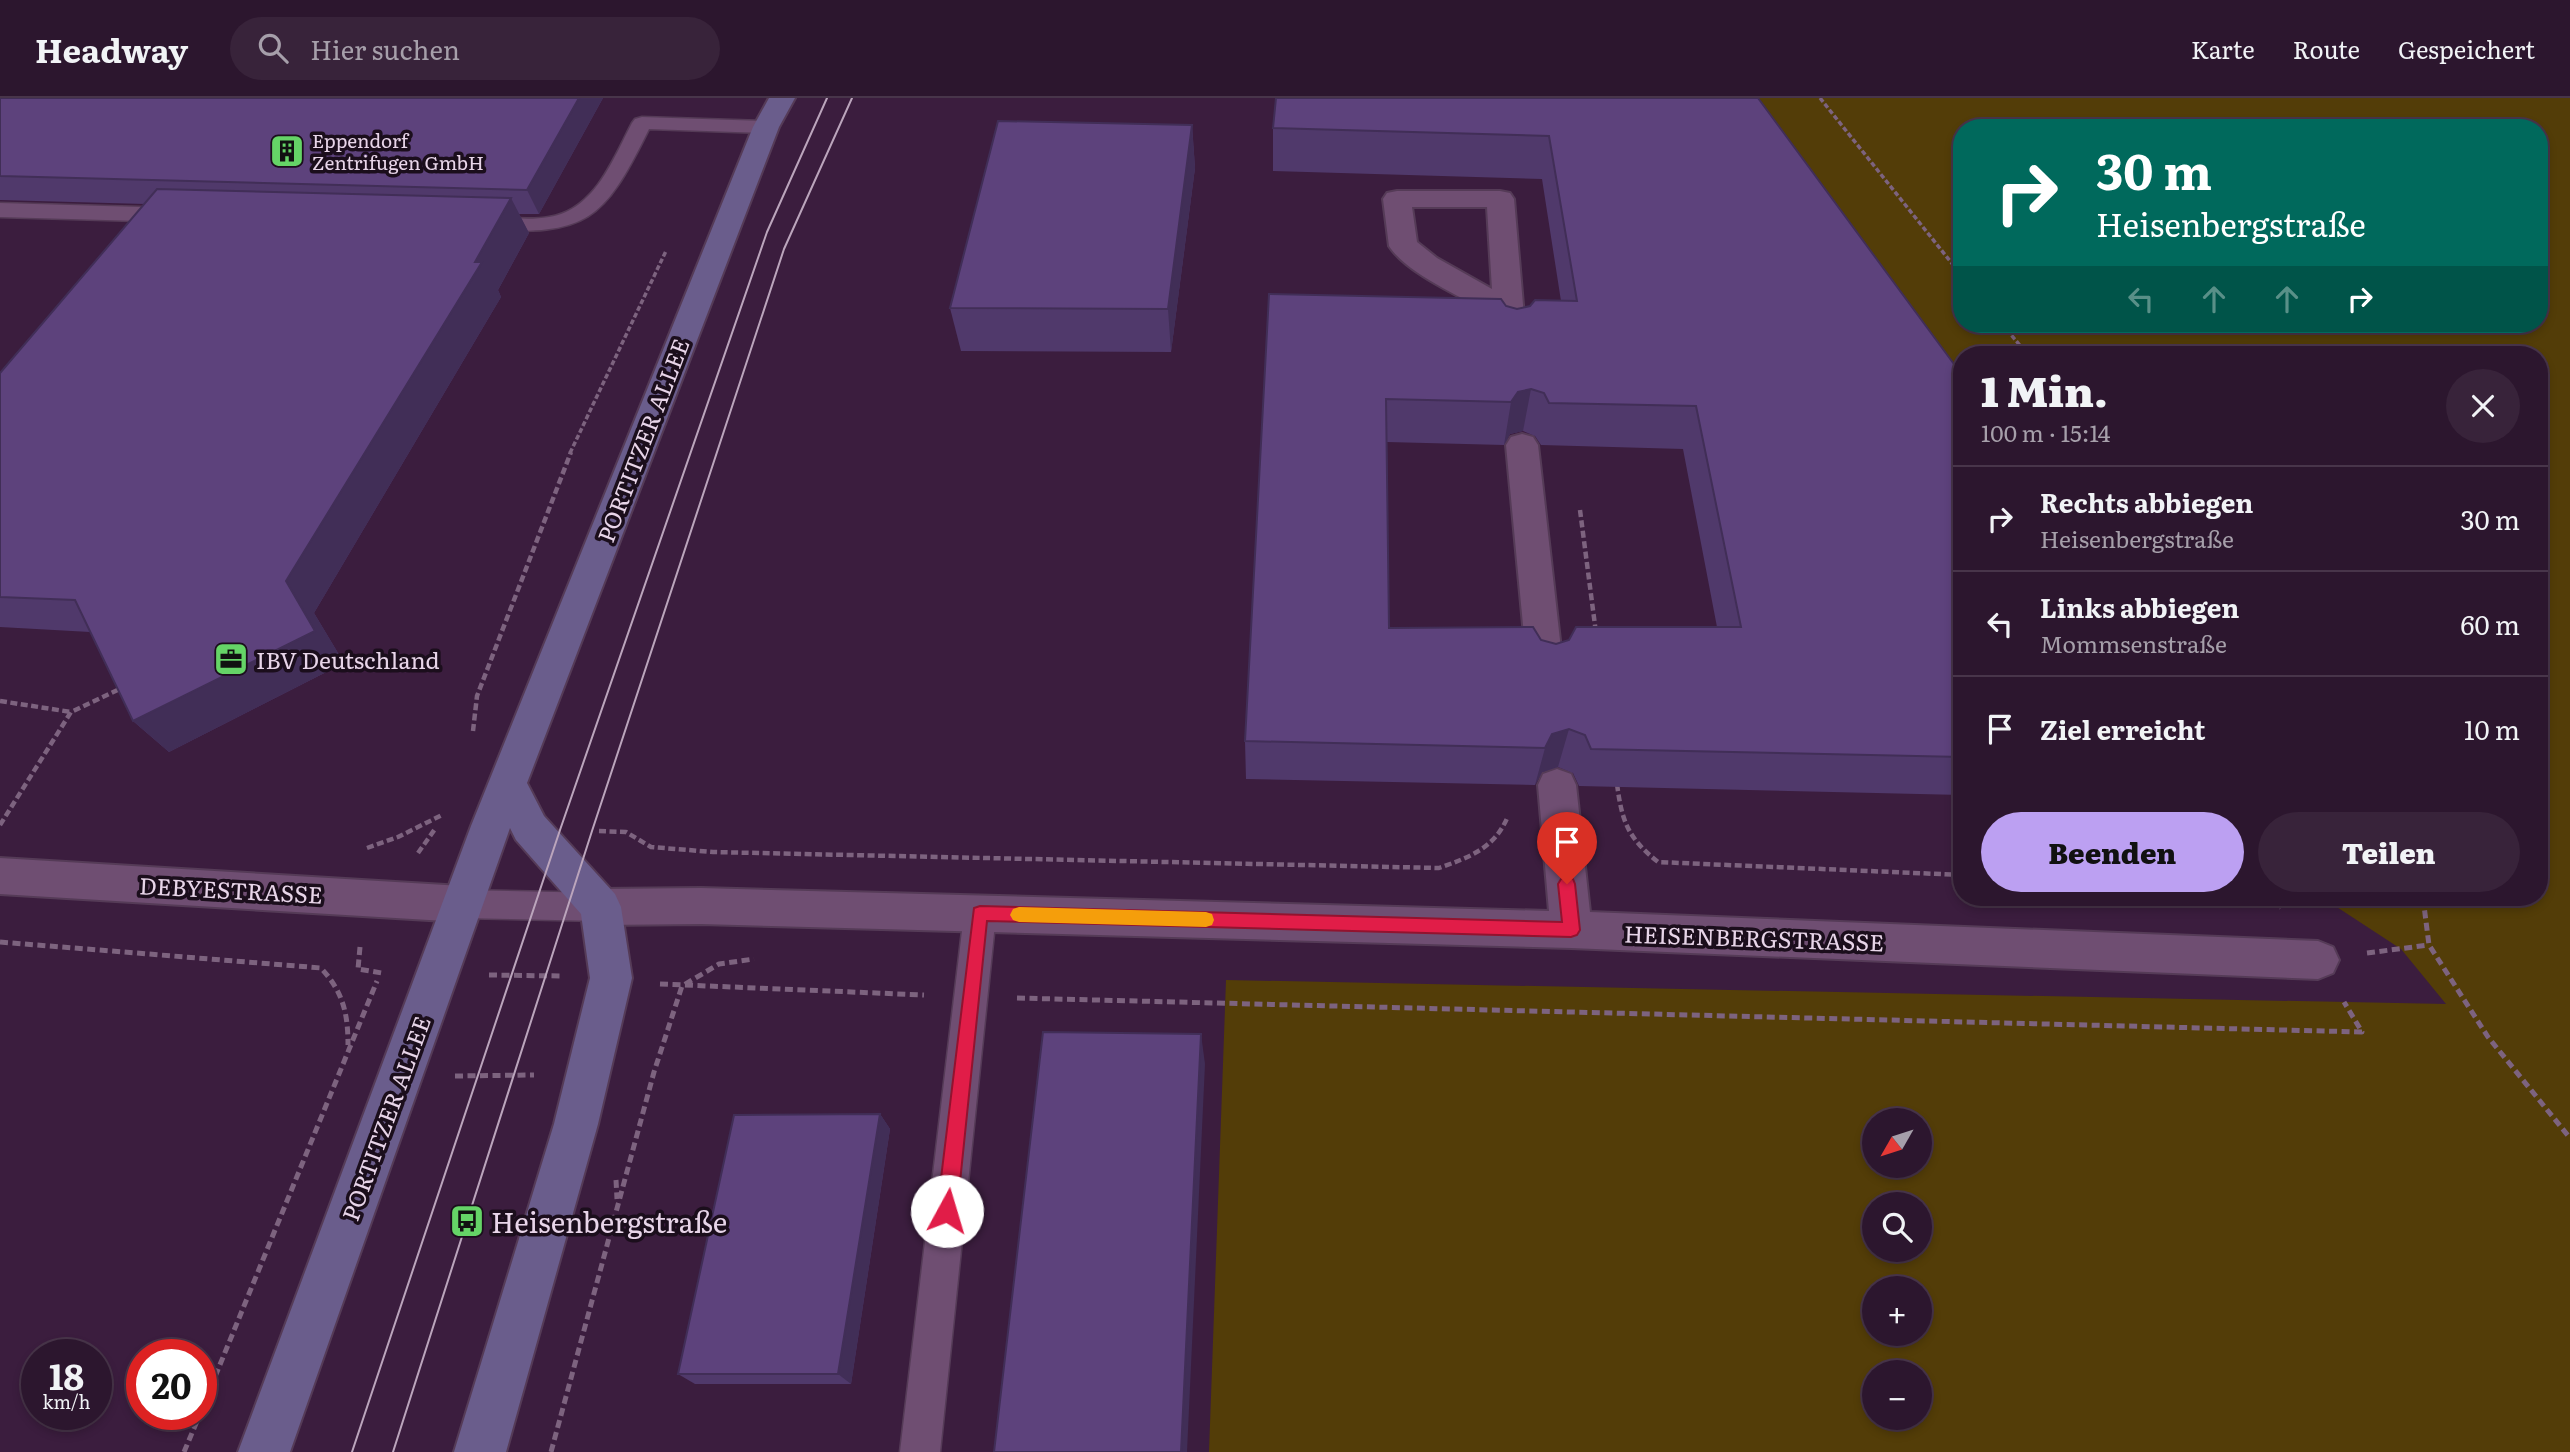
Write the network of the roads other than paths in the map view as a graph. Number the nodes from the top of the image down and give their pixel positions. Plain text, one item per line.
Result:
1 (782, 98) edge
2 (766, 127) junction
3 (0, 210) edge
4 (194, 215) edge
5 (456, 222) edge
6 (1509, 311) junction
7 (1511, 340) edge
8 (1522, 445) dead end
9 (1545, 667) edge
10 (508, 784) junction
11 (1557, 785) dead end
12 (0, 876) edge
13 (462, 904) junction
14 (601, 907) junction
15 (980, 914) junction
16 (1571, 930) junction
17 (2318, 960) road end
18 (264, 1452) edge
19 (480, 1452) edge
20 (920, 1452) edge

1 - 2 main road, PORTITZER ALLEE
2 - 5 lane
2 - 10 main road, PORTITZER ALLEE
3 - 4 lane
6 - 6 street
6 - 7 street
8 - 9 street
10 - 13 main road, PORTITZER ALLEE
10 - 14 main road
11 - 16 street
12 - 13 street, DEBYESTRASSE
13 - 14 lane
13 - 18 main road, PORTITZER ALLEE
14 - 15 street, HEISENBERGSTRASSE
14 - 19 main road
15 - 16 street, HEISENBERGSTRASSE
15 - 20 lane
16 - 17 street, HEISENBERGSTRASSE

